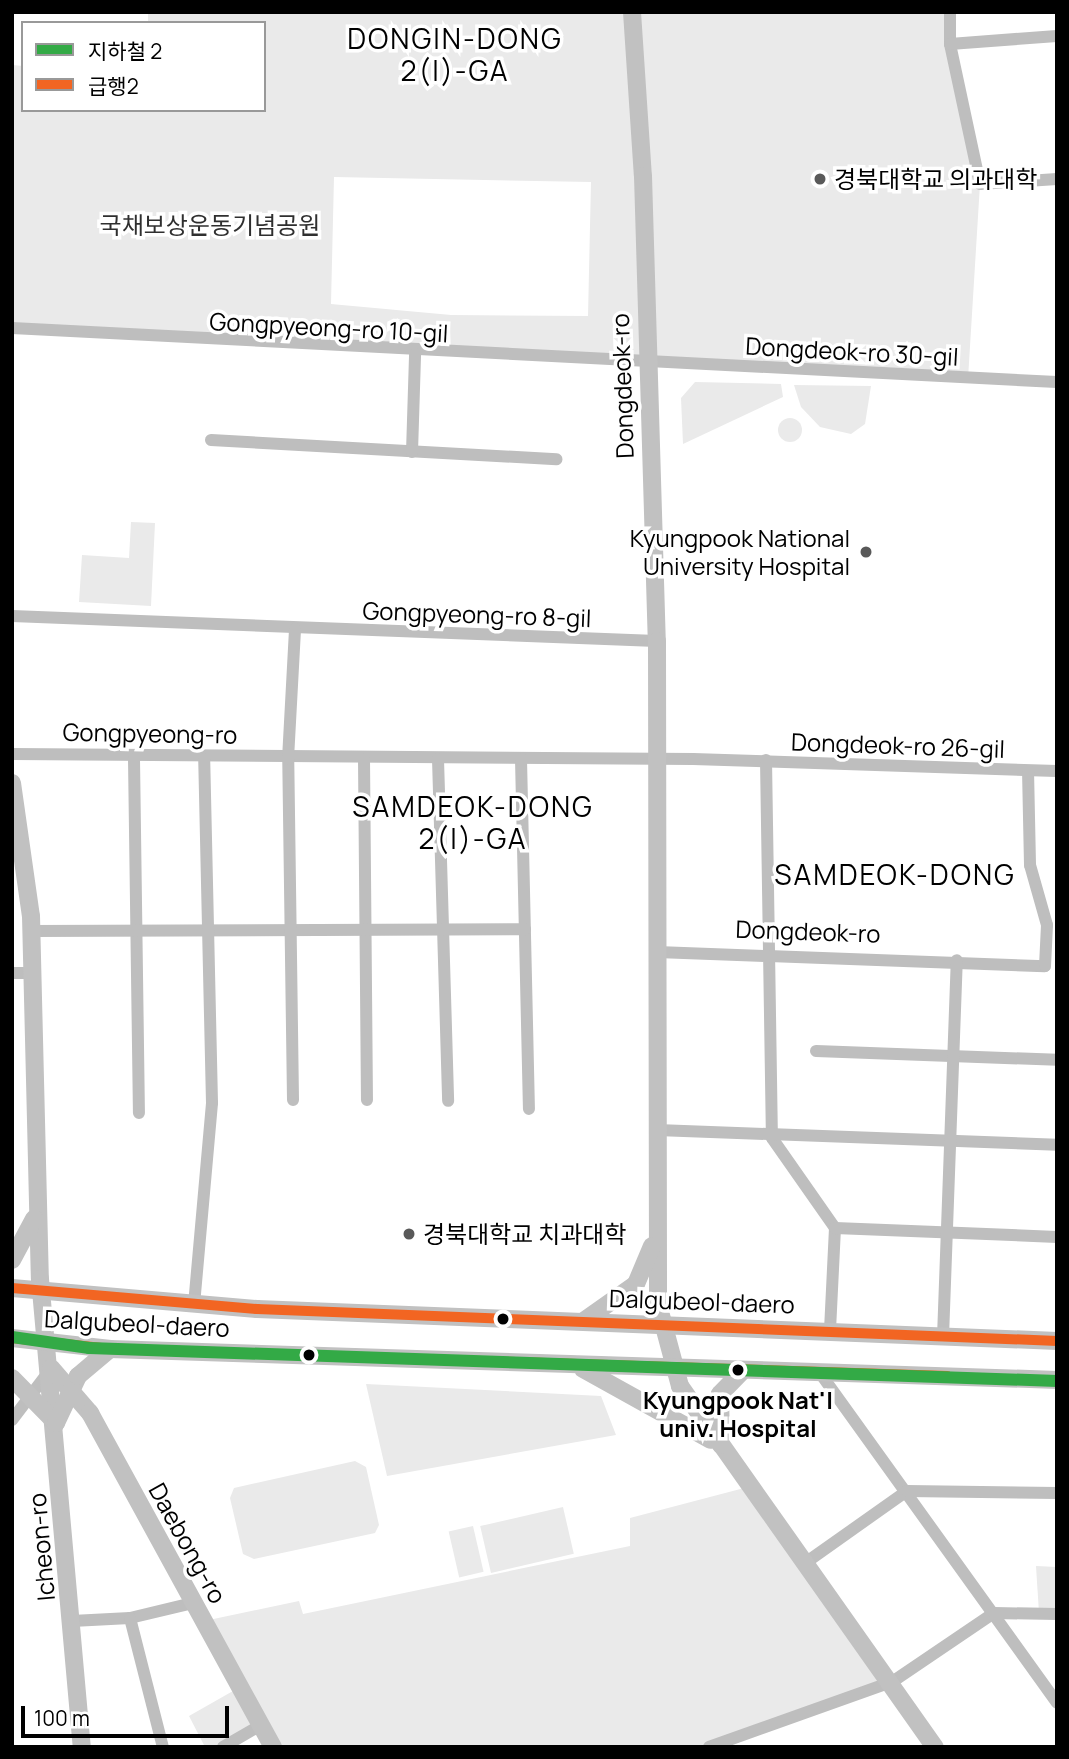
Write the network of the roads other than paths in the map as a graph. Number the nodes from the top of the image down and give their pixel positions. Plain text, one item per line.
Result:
1 (632, 12) edge
2 (950, 12) edge
3 (1057, 36) edge
4 (950, 44) junction
5 (1057, 179) edge
6 (12, 328) edge
7 (415, 354) junction
8 (645, 360) junction
9 (1057, 382) edge
10 (211, 440) dead end
11 (412, 452) junction
12 (556, 459) dead end
13 (12, 616) edge
14 (295, 629) junction
15 (657, 641) junction
16 (12, 754) edge
17 (134, 759) junction
18 (204, 759) junction
19 (288, 759) junction
20 (364, 759) junction
21 (438, 759) junction
22 (521, 759) junction
23 (657, 759) junction
24 (766, 761) junction
25 (1028, 771) junction
26 (1057, 771) edge
27 (12, 783) edge
28 (525, 929) junction
29 (32, 931) junction
30 (136, 931) junction
31 (208, 931) junction
32 (293, 931) junction
33 (369, 931) junction
34 (442, 931) junction
35 (657, 952) junction
36 (770, 953) junction
37 (957, 960) junction
38 (1045, 966) joint
39 (12, 973) edge
40 (31, 973) junction
41 (816, 1051) dead end
42 (953, 1056) junction
43 (1057, 1060) edge
44 (293, 1100) dead end
45 (367, 1100) dead end
46 (448, 1101) dead end
47 (529, 1109) dead end
48 (139, 1113) dead end
49 (657, 1130) junction
50 (772, 1138) junction
51 (949, 1144) junction
52 (1057, 1145) edge
53 (38, 1210) junction
54 (835, 1228) junction
55 (945, 1231) junction
56 (656, 1236) junction
57 (1057, 1237) edge
58 (12, 1260) edge
59 (12, 1289) edge
60 (41, 1293) junction
61 (194, 1306) junction
62 (583, 1321) junction
63 (664, 1325) junction
64 (830, 1330) junction
65 (943, 1337) junction
66 (12, 1338) edge
67 (1057, 1341) edge
68 (47, 1344) junction
69 (110, 1349) junction
70 (570, 1364) junction
71 (51, 1368) junction
72 (673, 1369) junction
73 (741, 1371) junction
74 (820, 1373) junction
75 (12, 1378) edge
76 (1057, 1380) edge
77 (69, 1390) junction
78 (33, 1394) junction
79 (12, 1420) edge
80 (56, 1423) junction
81 (721, 1448) junction
82 (907, 1490) junction
83 (1057, 1493) edge
84 (808, 1561) junction
85 (193, 1603) junction
86 (994, 1612) junction
87 (1057, 1614) edge
88 (130, 1618) junction
89 (72, 1620) junction
90 (892, 1682) junction
91 (1057, 1703) edge
92 (261, 1725) junction
93 (82, 1747) edge
94 (163, 1747) edge
95 (223, 1747) edge
96 (273, 1747) edge
97 (709, 1747) edge
98 (935, 1747) edge

1 - 8 main road, Dongdeok-ro
2 - 4 street
3 - 4 street
4 - 5 street
6 - 7 street, Gongpyeong-ro 10-gil
7 - 8 street, Gongpyeong-ro 10-gil
7 - 11 street
8 - 9 street, Dongdeok-ro 30-gil
8 - 15 main road, Dongdeok-ro
10 - 11 street
11 - 12 street
13 - 14 street, Gongpyeong-ro 8-gil
14 - 15 street, Gongpyeong-ro 8-gil
14 - 19 street
15 - 23 main road, Dongdeok-ro
16 - 17 street, Gongpyeong-ro
17 - 18 street, Gongpyeong-ro
17 - 30 street
18 - 19 street, Gongpyeong-ro
18 - 31 street, Dalgubeol-daero
19 - 20 street
19 - 32 street
20 - 21 street
20 - 33 street
21 - 22 street
21 - 34 street
22 - 23 street
22 - 28 street
23 - 24 street, Dongdeok-ro 26-gil
23 - 35 main road, Dongdeok-ro
24 - 25 street, Dongdeok-ro 26-gil
24 - 36 street, Dongdeok-ro 26-gil
25 - 26 street, Dongdeok-ro 26-gil
25 - 38 street, Dongdeok-ro 26-gil
27 - 29 main road
28 - 34 street
28 - 47 street
29 - 30 street
29 - 40 main road
30 - 31 street
30 - 48 street
31 - 32 street
31 - 61 street, Dalgubeol-daero
32 - 33 street
32 - 44 street
33 - 34 street
33 - 45 street
34 - 46 street
35 - 36 street, Dongdeok-ro
35 - 49 main road, Dongdeok-ro
36 - 37 street, Dongdeok-ro
36 - 50 street
37 - 38 street, Dongdeok-ro
37 - 42 street
39 - 40 street
40 - 53 main road
41 - 42 street
42 - 43 street
42 - 51 street
49 - 50 street
49 - 56 main road, Dongdeok-ro
50 - 51 street
50 - 54 street
51 - 52 street
51 - 55 street
53 - 58 main road
53 - 60 main road
54 - 55 street
54 - 64 street, Dalgubeol-daero
55 - 57 street
55 - 65 street
56 - 62 main road
56 - 63 main road, Dongdeok-ro
59 - 60 main road, Dalgubeol-daero
60 - 61 main road, Dalgubeol-daero
60 - 68 main road
61 - 62 main road, Dalgubeol-daero
62 - 63 main road, Dalgubeol-daero
63 - 64 main road, Dalgubeol-daero
63 - 72 main road, Dongdeok-ro
64 - 65 main road, Dalgubeol-daero
65 - 67 main road, Dalgubeol-daero
66 - 68 main road, Dalgubeol-daero
68 - 69 main road, Dalgubeol-daero
68 - 71 main road, Icheon-ro
69 - 70 main road, Dalgubeol-daero
69 - 77 main road
70 - 72 main road, Dalgubeol-daero
70 - 81 main road
71 - 77 main road, Daebong-ro
71 - 78 street
71 - 80 main road, Icheon-ro
72 - 73 main road, Dalgubeol-daero
72 - 81 main road, Dongdeok-ro
73 - 74 main road, Dalgubeol-daero
73 - 81 main road
74 - 76 main road, Dalgubeol-daero
74 - 82 street
75 - 78 main road
77 - 80 main road
77 - 85 main road, Daebong-ro
78 - 79 street
78 - 80 main road
80 - 89 main road, Icheon-ro
81 - 84 main road, Dongdeok-ro
82 - 83 street
82 - 84 street
82 - 86 street
84 - 90 main road, Dongdeok-ro
85 - 88 street
85 - 92 main road, Daebong-ro
86 - 87 street
86 - 90 street
86 - 91 street
88 - 89 street
88 - 94 street
89 - 93 main road, Icheon-ro
90 - 97 street
90 - 98 main road, Dongdeok-ro
92 - 95 street
92 - 96 main road, Daebong-ro

